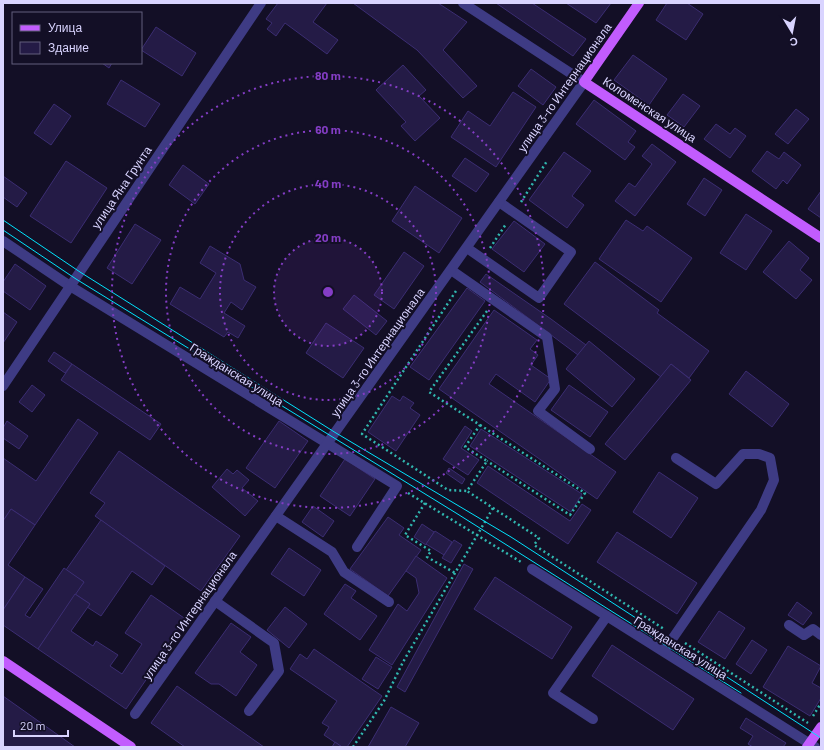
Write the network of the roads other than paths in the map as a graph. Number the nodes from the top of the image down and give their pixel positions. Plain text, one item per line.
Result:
1 (261, 3) edge
2 (463, 3) edge
3 (639, 3) edge
4 (584, 82) junction
5 (499, 202) junction
6 (821, 238) edge
7 (3, 240) edge
8 (466, 248) junction
9 (450, 270) junction
10 (70, 286) junction
11 (3, 386) edge
12 (327, 445) junction
13 (590, 449) dead end
14 (676, 458) dead end
15 (276, 516) junction
16 (357, 547) dead end
17 (532, 569) road end
18 (215, 601) junction
19 (389, 602) dead end
20 (607, 616) junction
21 (789, 625) dead end
22 (821, 635) edge
23 (664, 651) junction
24 (3, 661) edge
25 (250, 711) dead end
26 (135, 714) dead end
27 (593, 719) dead end
28 (821, 727) edge
29 (811, 746) edge
30 (130, 747) edge

1 - 10 street, улица Яна Грунта
2 - 4 street, Коломенская улица
3 - 4 main road, улица 3-го Интернационала
4 - 5 street, улица 3-го Интернационала
4 - 6 main road, Коломенская улица
5 - 8 street, улица 3-го Интернационала
5 - 8 street
7 - 10 street, Гражданская улица
8 - 9 street, улица 3-го Интернационала
9 - 12 street, улица 3-го Интернационала
9 - 13 street
10 - 11 street, улица Яна Грунта
10 - 12 street, Гражданская улица
12 - 15 street, улица 3-го Интернационала
12 - 16 street, Гражданская улица
14 - 23 street
15 - 18 street, улица 3-го Интернационала
15 - 19 street
17 - 20 street, Гражданская улица
18 - 25 street
18 - 26 street, улица 3-го Интернационала
20 - 23 street, Гражданская улица
20 - 27 street
21 - 22 street
23 - 29 street, Гражданская улица
24 - 30 main road
28 - 29 main road

